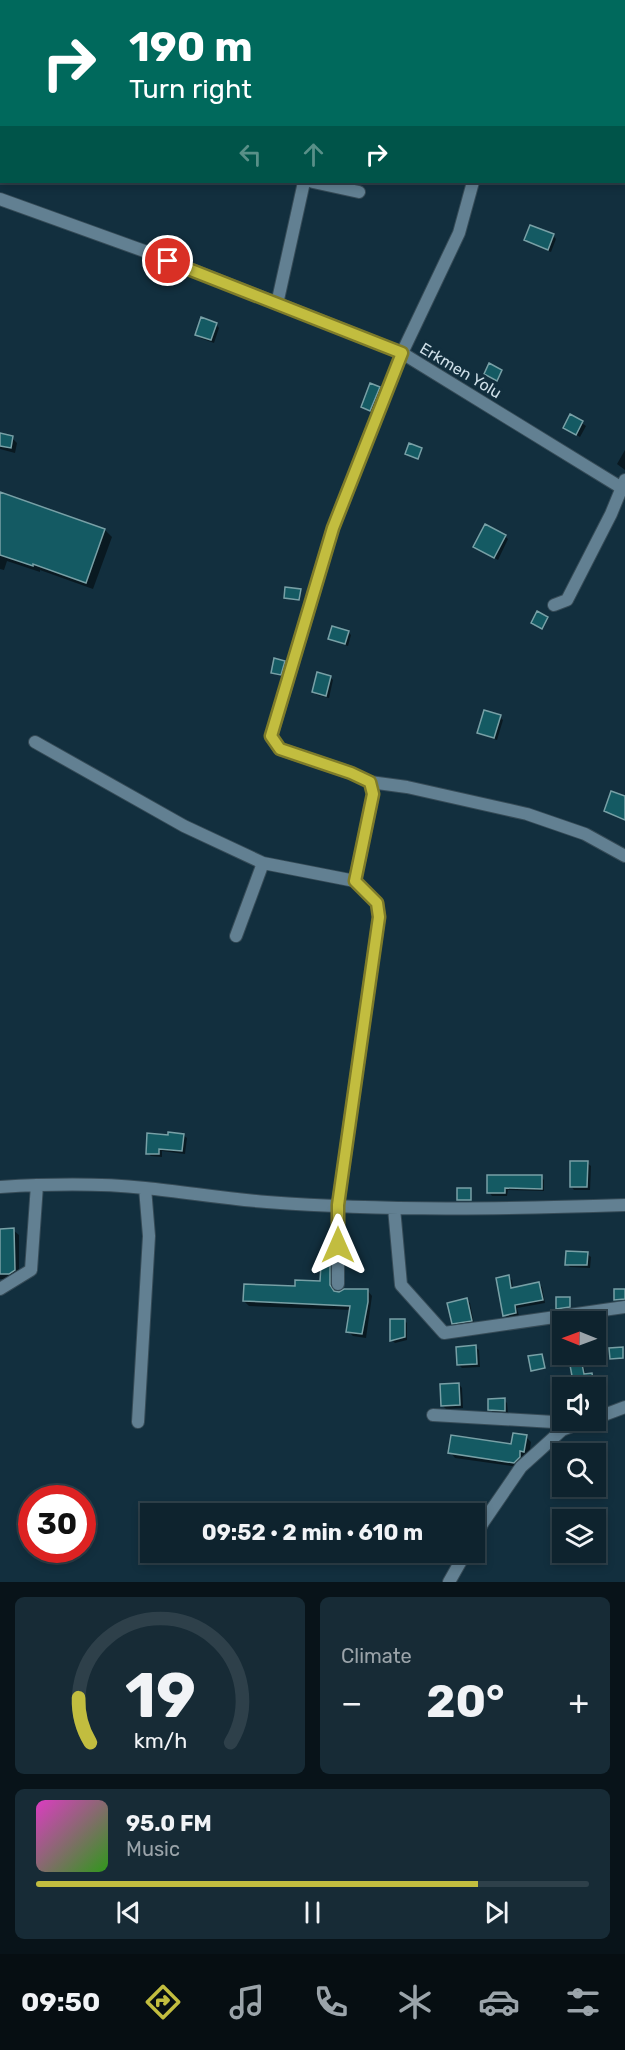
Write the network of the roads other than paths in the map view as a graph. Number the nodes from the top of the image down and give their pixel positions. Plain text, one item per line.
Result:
1 (304, 183) edge
2 (318, 183) edge
3 (473, 183) edge
4 (359, 192) dead end
5 (0, 199) edge
6 (277, 304) junction
7 (402, 353) junction
8 (624, 485) edge
9 (554, 605) dead end
10 (35, 742) dead end
11 (370, 782) junction
12 (625, 856) edge
13 (263, 863) junction
14 (355, 881) junction
15 (236, 936) dead end
16 (37, 1185) junction
17 (0, 1186) edge
18 (145, 1188) junction
19 (338, 1205) junction
20 (625, 1205) edge
21 (394, 1208) junction
22 (338, 1284) dead end
23 (0, 1289) edge
24 (625, 1307) edge
25 (625, 1407) edge
26 (606, 1414) edge
27 (433, 1415) dead end
28 (138, 1422) dead end
29 (552, 1422) edge
30 (561, 1431) edge
31 (485, 1520) edge
32 (460, 1563) edge
33 (449, 1582) edge

1 - 6 street
2 - 4 street
3 - 7 street
5 - 6 street, Erkmen Yolu
6 - 7 street, Erkmen Yolu
7 - 8 street, Erkmen Yolu
7 - 11 street
8 - 9 street
10 - 13 street
11 - 12 street
11 - 14 street
13 - 14 street
13 - 15 street
14 - 19 street
16 - 17 street
16 - 18 street
16 - 23 street
18 - 19 street
18 - 28 street
19 - 21 street
19 - 22 street
20 - 21 street
21 - 24 street
25 - 26 street
27 - 29 street
30 - 31 street
32 - 33 street

